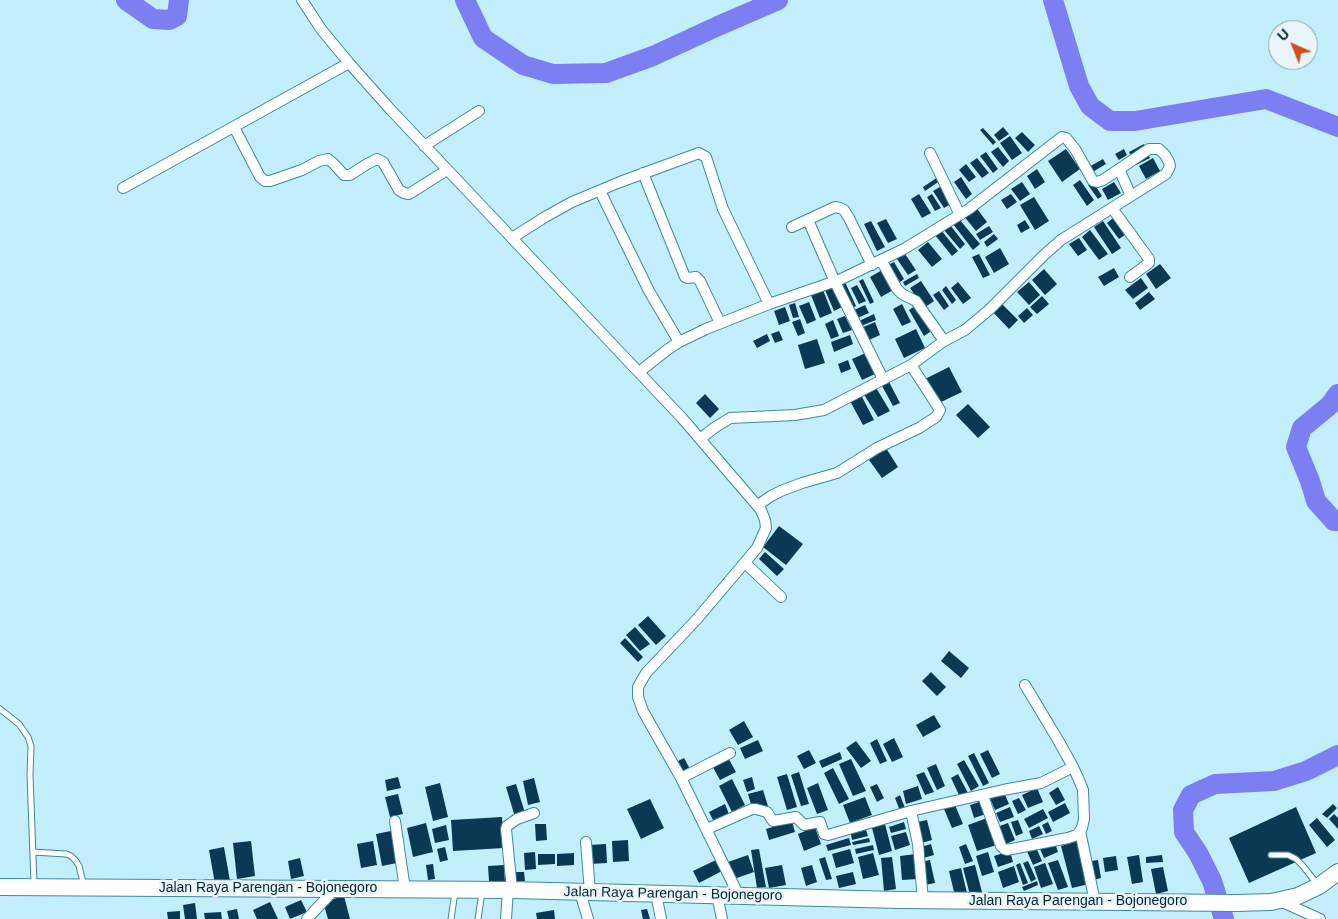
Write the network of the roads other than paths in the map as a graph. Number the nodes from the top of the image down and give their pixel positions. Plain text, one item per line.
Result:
1 (302, 0) edge
2 (349, 63) junction
3 (480, 111) dead end
4 (234, 127) junction
5 (424, 146) junction
6 (930, 153) dead end
7 (1119, 168) junction
8 (447, 170) junction
9 (643, 173) junction
10 (123, 188) dead end
11 (600, 191) junction
12 (1131, 196) junction
13 (1112, 208) junction
14 (960, 215) junction
15 (808, 220) junction
16 (792, 227) dead end
17 (512, 238) junction
18 (877, 263) junction
19 (1130, 277) dead end
20 (835, 282) junction
21 (769, 304) junction
22 (720, 322) junction
23 (944, 341) junction
24 (679, 342) junction
25 (911, 365) junction
26 (639, 372) junction
27 (883, 379) junction
28 (700, 439) junction
29 (758, 505) junction
30 (745, 562) junction
31 (781, 597) dead end
32 (1025, 685) dead end
33 (0, 709) edge
34 (730, 753) dead end
35 (1073, 767) junction
36 (681, 778) junction
37 (982, 796) junction
38 (910, 811) junction
39 (534, 813) dead end
40 (394, 822) dead end
41 (707, 829) junction
42 (1080, 831) junction
43 (586, 842) dead end
44 (33, 852) junction
45 (1271, 855) dead end
46 (1337, 873) edge
47 (1319, 886) junction
48 (0, 887) edge
49 (34, 887) junction
50 (84, 887) junction
51 (335, 889) junction
52 (404, 889) junction
53 (455, 890) junction
54 (482, 890) junction
55 (510, 890) junction
56 (585, 892) junction
57 (656, 894) junction
58 (717, 895) junction
59 (739, 896) junction
60 (923, 900) junction
61 (1279, 900) junction
62 (1095, 902) junction
63 (307, 919) edge
64 (451, 919) edge
65 (478, 919) edge
66 (506, 919) edge
67 (588, 919) edge
68 (661, 919) edge
69 (722, 919) edge
70 (1320, 919) edge

1 - 2 street
2 - 4 street
2 - 5 street
3 - 5 street
4 - 8 street
4 - 10 street
5 - 8 street
6 - 14 street
7 - 12 street
7 - 12 street
7 - 14 street
8 - 17 street
9 - 11 street
9 - 21 street
9 - 22 street
11 - 17 street
11 - 24 street
12 - 13 street
13 - 19 street
13 - 23 street
14 - 18 street
15 - 16 street
15 - 18 street
15 - 20 street
17 - 26 street
18 - 20 street
18 - 23 street
20 - 21 street
20 - 27 street
21 - 22 street
22 - 24 street
23 - 25 street
24 - 26 street
25 - 27 street
25 - 29 street
26 - 28 street
27 - 28 street
28 - 29 street
29 - 30 street
30 - 31 street
30 - 36 street
32 - 35 street
33 - 44 lane
34 - 36 street
35 - 37 street
35 - 42 street
36 - 41 street
37 - 38 street
37 - 42 street
38 - 41 street
38 - 60 street
39 - 55 street
40 - 52 street
41 - 59 street
42 - 62 street
43 - 56 street
44 - 49 lane
44 - 50 lane
45 - 47 lane
46 - 47 main road, Jalan Raya Parengan - Bojonegoro
47 - 61 main road, Jalan Raya Parengan - Bojonegoro
48 - 49 main road, Jalan Raya Parengan - Bojonegoro
49 - 50 main road, Jalan Raya Parengan - Bojonegoro
50 - 51 main road, Jalan Raya Parengan - Bojonegoro
51 - 52 main road, Jalan Raya Parengan - Bojonegoro
51 - 63 street
52 - 53 main road, Jalan Raya Parengan - Bojonegoro
53 - 54 main road, Jalan Raya Parengan - Bojonegoro
53 - 64 lane
54 - 55 main road, Jalan Raya Parengan - Bojonegoro
54 - 65 lane
55 - 56 main road, Jalan Raya Parengan - Bojonegoro
55 - 66 street
56 - 57 main road, Jalan Raya Parengan - Bojonegoro
56 - 67 street
57 - 58 main road, Jalan Raya Parengan - Bojonegoro
57 - 68 street
58 - 59 main road, Jalan Raya Parengan - Bojonegoro
58 - 69 street
59 - 60 main road, Jalan Raya Parengan - Bojonegoro
60 - 62 main road, Jalan Raya Parengan - Bojonegoro
61 - 62 main road, Jalan Raya Parengan - Bojonegoro
61 - 70 street

